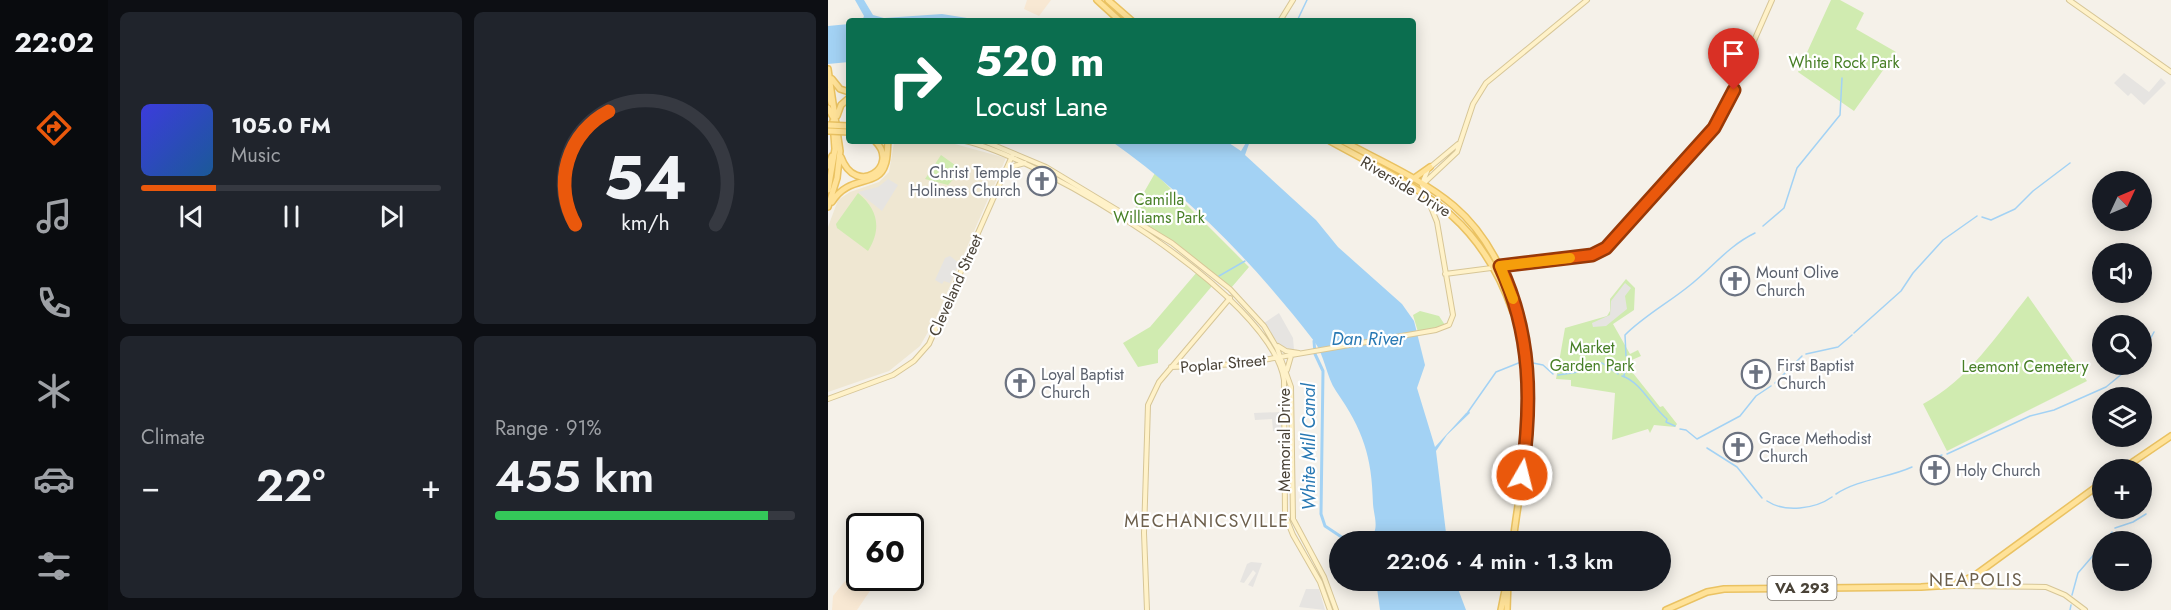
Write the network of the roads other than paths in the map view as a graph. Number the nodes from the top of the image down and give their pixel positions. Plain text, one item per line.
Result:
1 (1097, 0) edge
2 (1108, 0) edge
3 (1293, 0) edge
4 (1587, 0) edge
5 (1772, 0) edge
6 (2069, 0) edge
7 (1117, 18) edge
8 (1129, 18) edge
9 (1282, 18) edge
10 (828, 71) edge
11 (2171, 72) edge
12 (828, 90) edge
13 (846, 91) edge
14 (846, 101) edge
15 (828, 108) edge
16 (835, 118) junction
17 (828, 125) edge
18 (846, 126) edge
19 (828, 131) edge
20 (846, 132) edge
21 (877, 144) edge
22 (888, 144) edge
23 (976, 144) edge
24 (991, 144) edge
25 (1335, 144) edge
26 (1348, 144) edge
27 (1458, 144) junction
28 (838, 150) junction
29 (1013, 154) junction
30 (1028, 164) junction
31 (828, 166) edge
32 (1430, 167) junction
33 (1435, 172) junction
34 (1002, 179) junction
35 (1413, 180) junction
36 (1422, 185) junction
37 (828, 190) edge
38 (1426, 194) junction
39 (828, 208) edge
40 (1497, 267) junction
41 (1445, 274) junction
42 (1234, 293) junction
43 (1230, 298) junction
44 (1275, 344) junction
45 (1303, 353) junction
46 (1291, 356) junction
47 (1276, 358) junction
48 (1281, 358) junction
49 (1171, 367) junction
50 (1287, 374) junction
51 (828, 399) edge
52 (2171, 436) edge
53 (2137, 459) edge
54 (2092, 490) edge
55 (1514, 531) edge
56 (1941, 586) junction
57 (1506, 591) edge
58 (1508, 591) edge
59 (1147, 610) edge
60 (1330, 610) edge
61 (1336, 610) edge
62 (1501, 610) edge
63 (1507, 610) edge
64 (1666, 610) edge
65 (2085, 610) edge

1 - 7 main road
2 - 8 main road
3 - 9 main road
4 - 27 main road
5 - 40 main road
6 - 11 main road
10 - 13 main road
10 - 16 main road
12 - 16 main road
14 - 16 main road
15 - 16 main road
16 - 28 main road
17 - 18 main road, bridge
19 - 20 main road, bridge
21 - 28 main road
22 - 39 main road
23 - 29 main road, Memorial Drive
24 - 29 main road, Memorial Drive
25 - 38 main road, Riverside Drive
26 - 35 main road, Riverside Drive
27 - 32 main road
27 - 33 main road
28 - 31 main road
28 - 37 main road
28 - 39 main road
29 - 30 main road, Memorial Drive
29 - 34 main road, Cleveland Street
29 - 42 main road, Memorial Drive
30 - 34 main road
30 - 43 main road, Memorial Drive
32 - 33 main road
32 - 35 main road
32 - 36 main road
33 - 36 main road
34 - 51 main road, Cleveland Street
35 - 36 main road, Riverside Drive
36 - 38 main road
36 - 40 main road, Riverside Drive
38 - 40 main road, Riverside Drive
38 - 41 main road
40 - 41 main road
40 - 55 main road, Riverside Drive
41 - 45 main road, Poplar Street
42 - 43 main road
42 - 44 main road, Memorial Drive
43 - 47 main road, Memorial Drive
43 - 49 main road
44 - 45 main road
44 - 48 main road, Memorial Drive
45 - 46 main road, Poplar Street
46 - 48 main road, Poplar Street
46 - 50 main road
47 - 48 main road, Poplar Street
47 - 49 main road, Poplar Street
47 - 60 main road, Memorial Drive
48 - 50 main road, Memorial Drive
49 - 59 main road
50 - 61 main road, Memorial Drive
52 - 53 main road
54 - 56 main road, VA 293
56 - 64 main road, VA 293
56 - 65 main road
57 - 62 main road
58 - 63 main road

